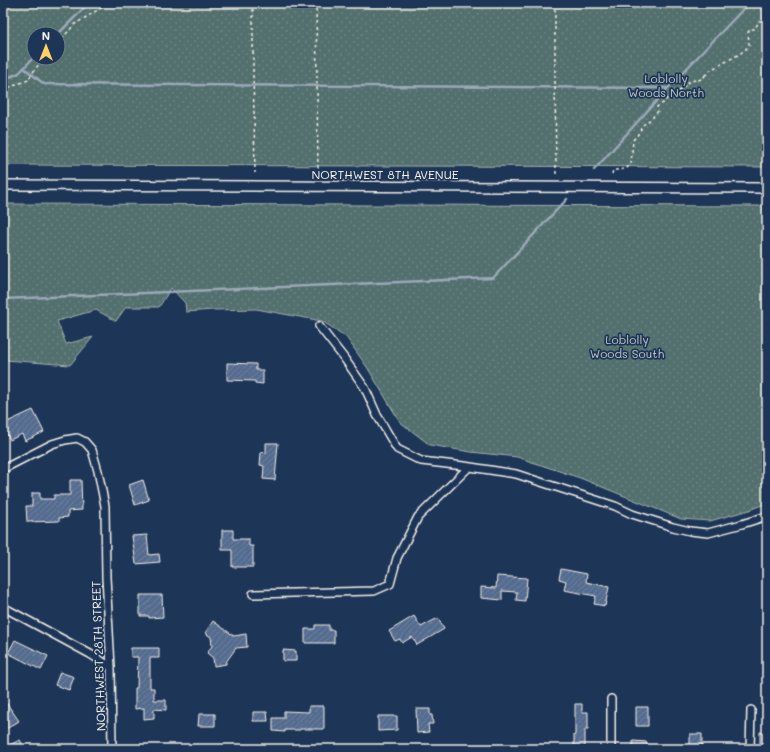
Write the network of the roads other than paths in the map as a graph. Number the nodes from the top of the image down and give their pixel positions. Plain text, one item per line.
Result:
1 (3, 185) edge
2 (767, 188) edge
3 (319, 326) dead end
4 (3, 467) edge
5 (469, 467) junction
6 (767, 516) edge
7 (253, 594) dead end
8 (3, 607) edge
9 (111, 667) junction
10 (611, 699) dead end
11 (750, 710) dead end
12 (112, 749) edge
13 (610, 749) edge
14 (750, 749) edge

1 - 2 street, NORTHWEST 8TH AVENUE
3 - 5 street
4 - 9 street, NORTHWEST 28TH STREET
5 - 6 street
5 - 7 street
8 - 9 street
9 - 12 street, NORTHWEST 28TH STREET
10 - 13 street
11 - 14 street

